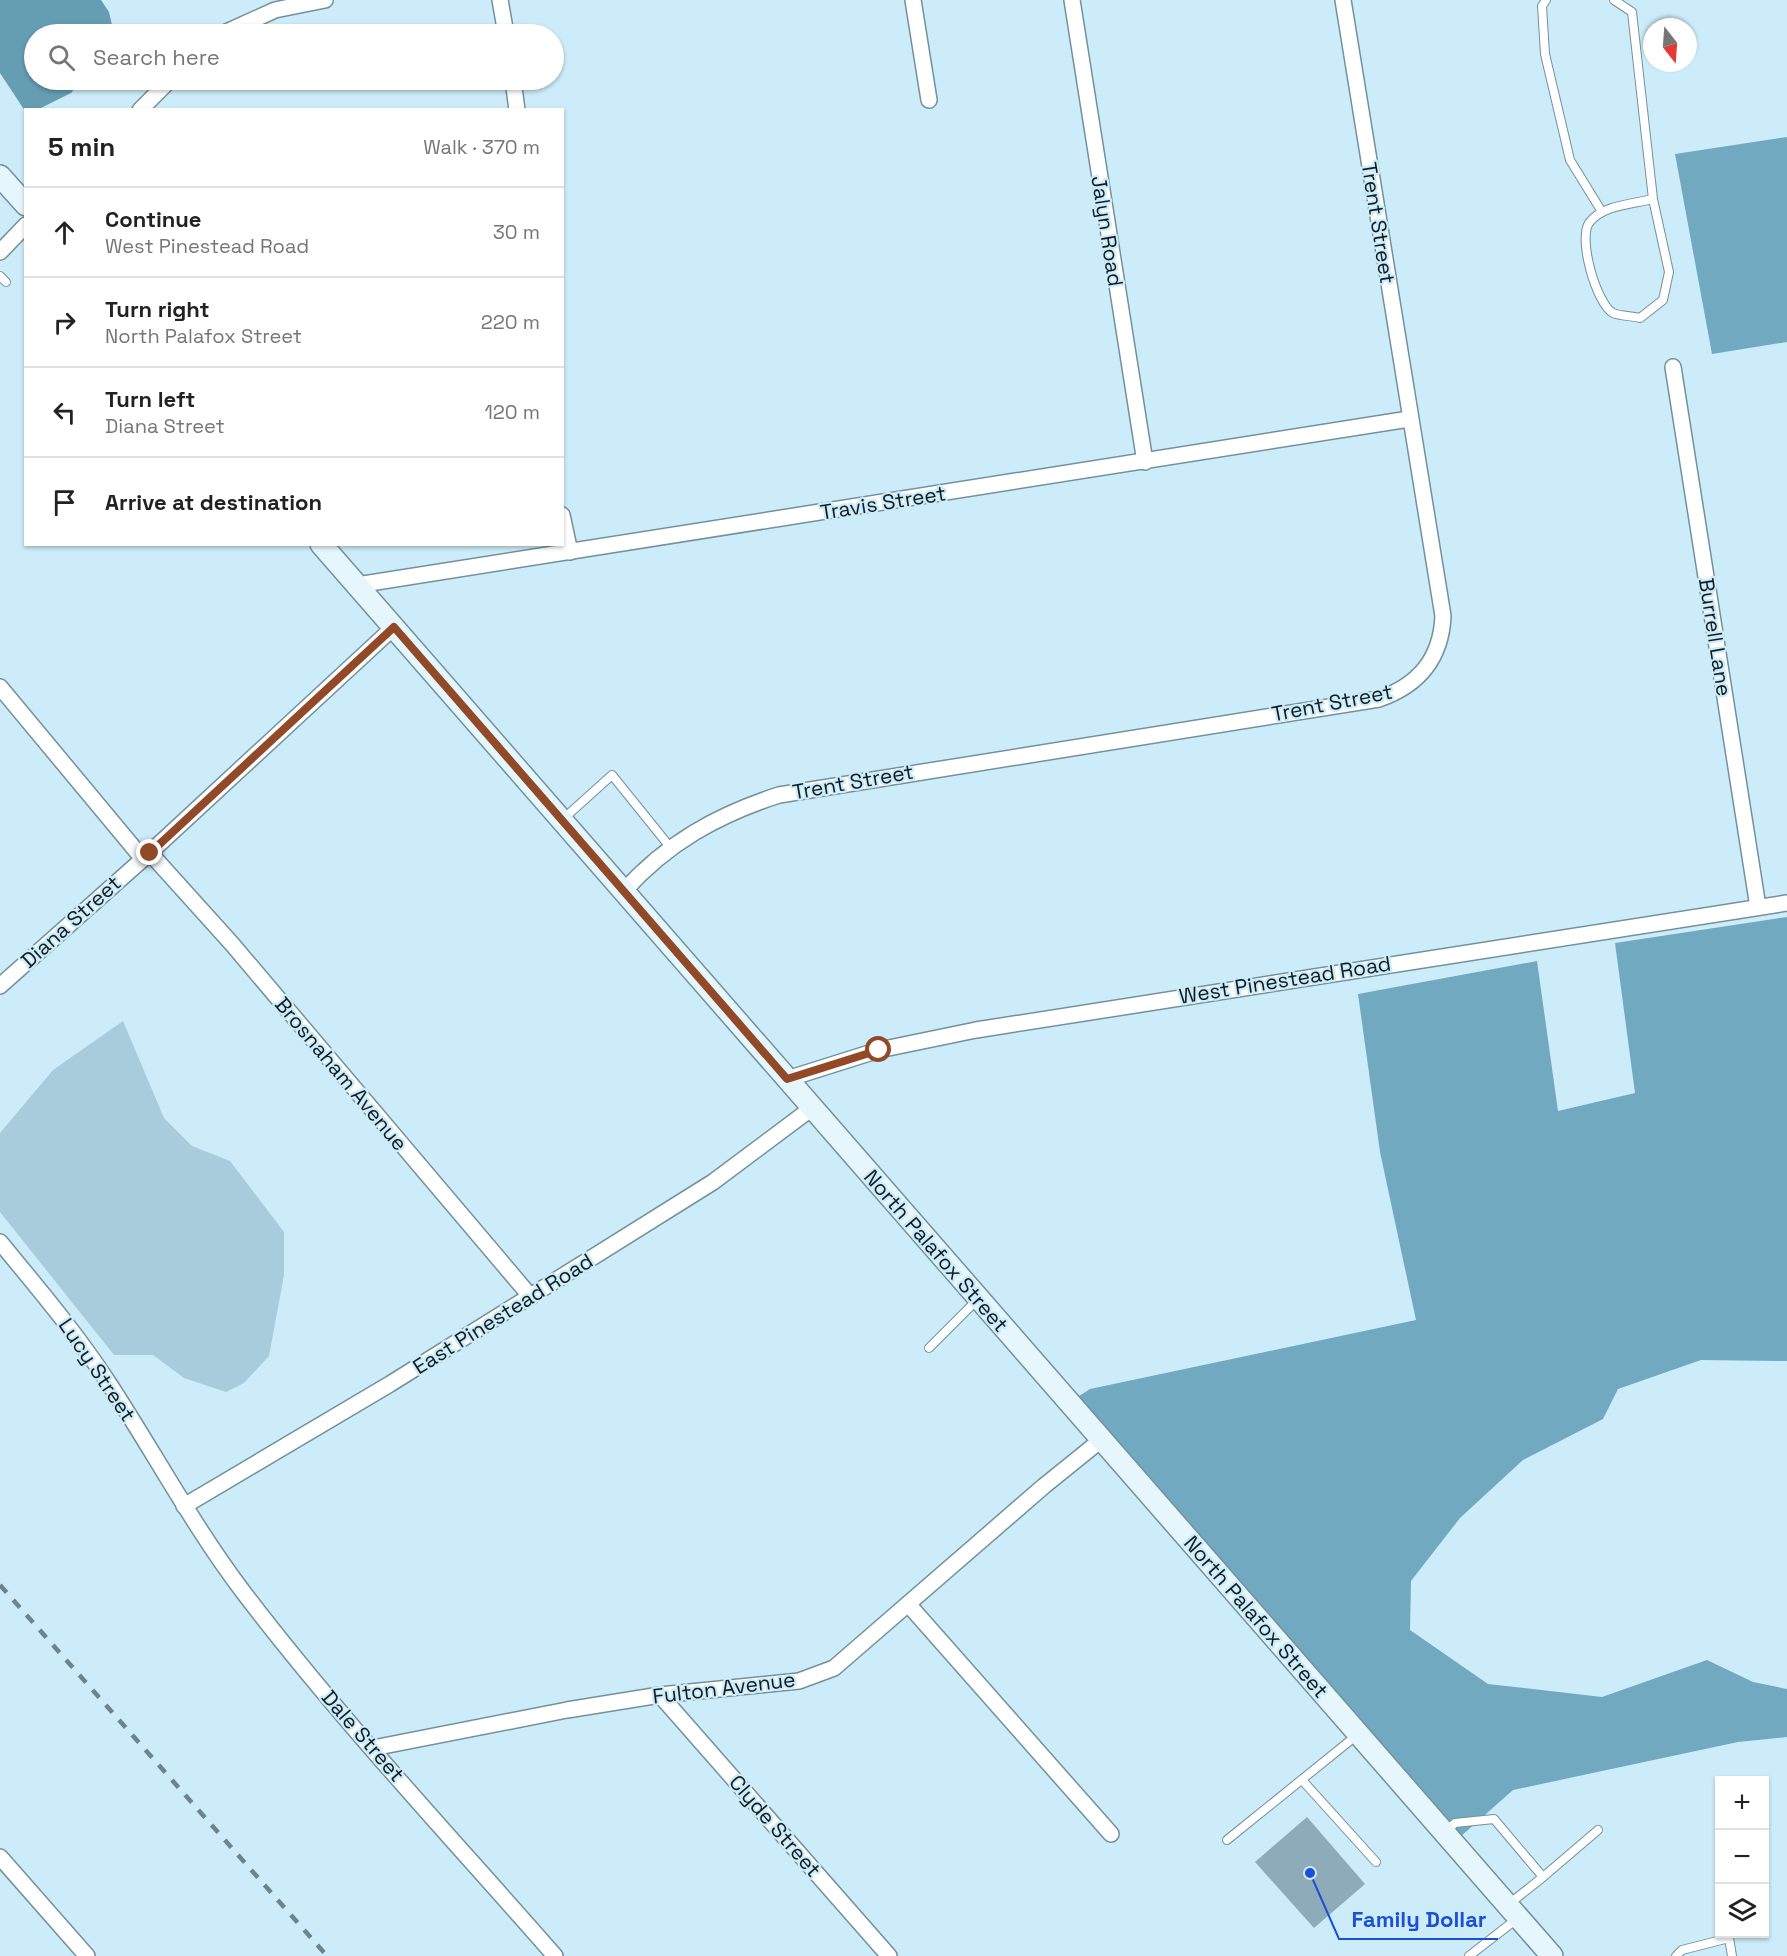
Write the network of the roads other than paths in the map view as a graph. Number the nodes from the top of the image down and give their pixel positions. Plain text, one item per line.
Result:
1 (325, 0) edge
2 (500, 0) edge
3 (913, 0) edge
4 (1072, 0) edge
5 (1343, 0) edge
6 (1546, 0) edge
7 (1614, 0) edge
8 (293, 3) edge
9 (242, 24) edge
10 (504, 24) edge
11 (160, 90) edge
12 (514, 90) edge
13 (929, 100) dead end
14 (142, 108) edge
15 (517, 108) edge
16 (0, 176) edge
17 (1653, 199) junction
18 (24, 203) edge
19 (1602, 212) junction
20 (24, 227) edge
21 (0, 252) edge
22 (1672, 367) dead end
23 (1409, 419) junction
24 (1145, 462) junction
25 (564, 524) edge
26 (323, 546) edge
27 (570, 552) junction
28 (357, 585) junction
29 (394, 627) junction
30 (0, 687) edge
31 (561, 821) junction
32 (670, 847) junction
33 (146, 856) junction
34 (623, 892) junction
35 (1787, 903) edge
36 (1758, 907) junction
37 (0, 986) edge
38 (787, 1079) junction
39 (812, 1108) junction
40 (0, 1242) edge
41 (531, 1297) junction
42 (978, 1299) junction
43 (929, 1348) dead end
44 (1101, 1440) junction
45 (184, 1506) junction
46 (908, 1604) junction
47 (660, 1695) junction
48 (1358, 1734) junction
49 (373, 1749) junction
50 (1302, 1780) junction
51 (1598, 1830) dead end
52 (1444, 1833) junction
53 (1111, 1834) dead end
54 (1227, 1840) dead end
55 (0, 1857) edge
56 (1376, 1862) dead end
57 (1543, 1877) junction
58 (1513, 1912) junction
59 (87, 1956) edge
60 (555, 1956) edge
61 (889, 1956) edge
62 (1469, 1956) edge
63 (1552, 1956) edge
64 (1676, 1956) edge
65 (1732, 1956) edge

1 - 8 street
2 - 10 street
3 - 13 street
4 - 24 street, Jalyn Road
5 - 23 street, Trent Street
6 - 19 lane
7 - 17 lane
8 - 9 street
11 - 14 street
12 - 15 street
16 - 18 main road
17 - 19 lane
17 - 19 lane
20 - 21 street
22 - 36 street, Burrell Lane
23 - 24 street, Travis Street
23 - 32 street, Trent Street
24 - 27 street, Travis Street
25 - 27 street
26 - 28 main road, North Palafox Street
27 - 28 street, Travis Street
28 - 29 main road, North Palafox Street
29 - 31 main road, North Palafox Street
29 - 33 street, Diana Street
30 - 33 street, Brosnaham Avenue
31 - 32 lane
31 - 34 main road, North Palafox Street
32 - 34 street, Trent Street
33 - 37 street, Diana Street
33 - 41 street, Brosnaham Avenue
34 - 38 main road, North Palafox Street
35 - 36 street, West Pinestead Road
36 - 38 street, West Pinestead Road
38 - 39 main road, North Palafox Street
39 - 41 street, East Pinestead Road
39 - 42 main road, North Palafox Street
40 - 45 street, Lucy Street
41 - 45 street, East Pinestead Road
42 - 43 lane
42 - 44 main road, North Palafox Street
44 - 46 street, Fulton Avenue
44 - 48 main road, North Palafox Street
45 - 49 street, Dale Street
46 - 47 street, Fulton Avenue
46 - 53 street
47 - 49 street, Fulton Avenue
47 - 61 street, Clyde Street
48 - 50 lane
48 - 52 main road, North Palafox Street
49 - 60 street, Dale Street
50 - 54 lane
50 - 56 lane
51 - 57 lane
52 - 57 lane
52 - 58 main road, North Palafox Street
55 - 59 street
57 - 58 lane
58 - 62 lane
58 - 63 main road, North Palafox Street
64 - 65 lane

